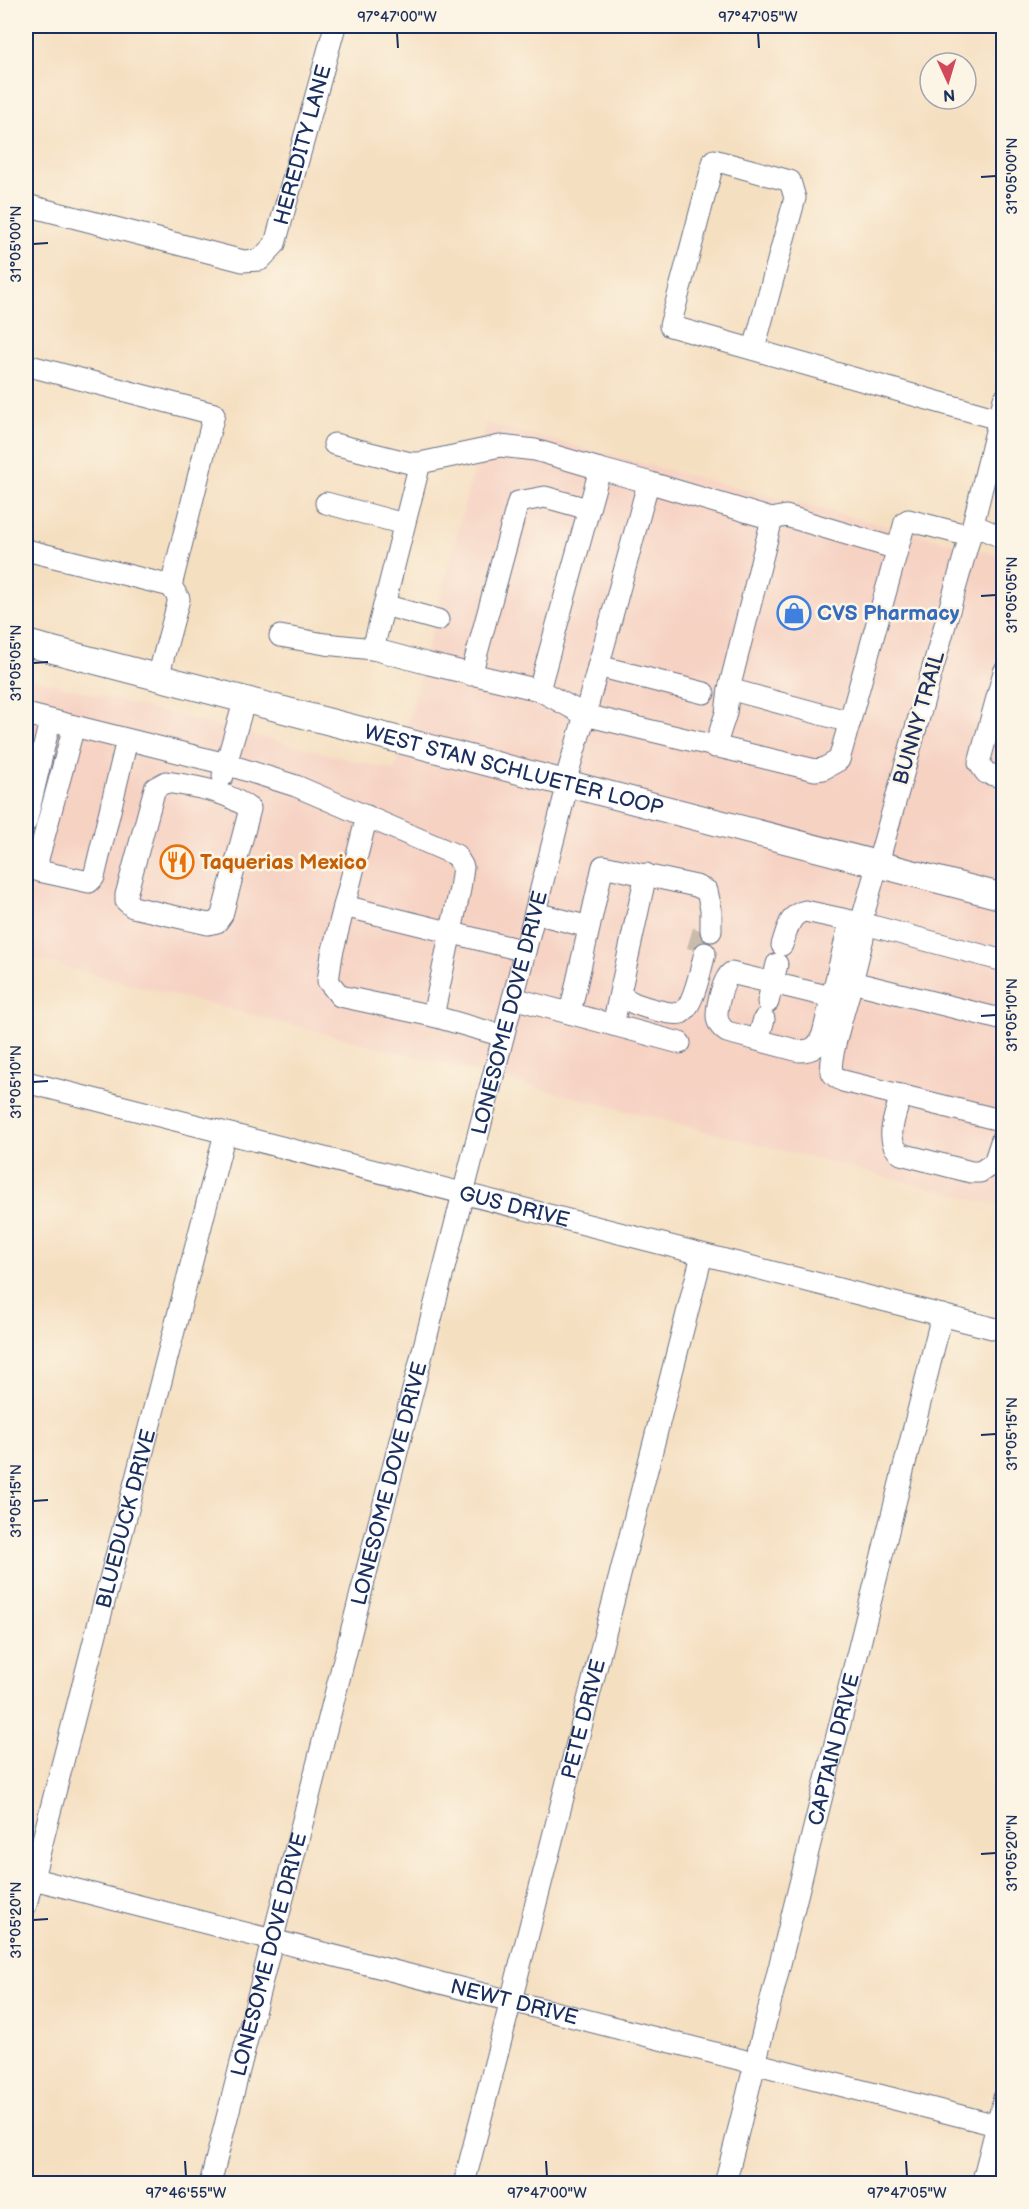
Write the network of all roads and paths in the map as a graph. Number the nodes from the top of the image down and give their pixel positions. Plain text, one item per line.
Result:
1 (335, 26) edge
2 (26, 204) edge
3 (754, 350) junction
4 (26, 365) edge
5 (1004, 399) edge
6 (998, 419) junction
7 (334, 444) dead end
8 (420, 463) junction
9 (600, 469) junction
10 (651, 483) junction
11 (326, 503) dead end
12 (588, 509) junction
13 (772, 519) junction
14 (404, 524) junction
15 (972, 531) junction
16 (1004, 538) edge
17 (897, 549) junction
18 (26, 550) edge
19 (171, 586) junction
20 (384, 605) junction
21 (438, 620) dead end
22 (280, 636) dead end
23 (26, 643) edge
24 (373, 649) junction
25 (598, 666) junction
26 (1004, 672) edge
27 (471, 675) junction
28 (158, 677) junction
29 (729, 689) junction
30 (538, 690) junction
31 (704, 693) dead end
32 (245, 699) junction
33 (26, 714) edge
34 (585, 715) junction
35 (50, 721) junction
36 (850, 722) junction
37 (74, 726) junction
38 (127, 740) junction
39 (715, 747) junction
40 (31, 758) edge
41 (226, 764) junction
42 (1004, 778) edge
43 (566, 782) junction
44 (219, 792) junction
45 (367, 816) junction
46 (26, 822) edge
47 (878, 864) junction
48 (646, 874) junction
49 (1004, 897) edge
50 (344, 906) junction
51 (535, 913) junction
52 (861, 923) junction
53 (708, 925) tunnel mouth
54 (589, 927) junction
55 (451, 933) junction
56 (525, 951) junction
57 (701, 952) tunnel mouth
58 (1004, 961) edge
59 (772, 982) junction
60 (852, 982) junction
61 (624, 997) junction
62 (831, 997) junction
63 (513, 998) junction
64 (570, 1013) junction
65 (433, 1016) junction
66 (1004, 1020) edge
67 (613, 1025) junction
68 (503, 1036) junction
69 (758, 1041) junction
70 (680, 1043) dead end
71 (26, 1082) edge
72 (901, 1095) junction
73 (1004, 1121) edge
74 (225, 1133) junction
75 (1004, 1133) edge
76 (463, 1195) junction
77 (702, 1255) junction
78 (942, 1315) junction
79 (1004, 1331) edge
80 (29, 1878) edge
81 (26, 1905) edge
82 (272, 1940) junction
83 (511, 2001) junction
84 (755, 2063) junction
85 (1004, 2098) edge
86 (1000, 2126) edge
87 (210, 2184) edge
88 (464, 2184) edge
89 (725, 2184) edge
90 (982, 2184) edge

1 - 2 street, HEREDITY LANE
3 - 3 street
3 - 6 street
4 - 19 street
5 - 6 street, BUNNY TRAIL
6 - 15 street, BUNNY TRAIL
7 - 8 street
8 - 9 street
8 - 14 street
9 - 10 street
9 - 12 street
10 - 13 street
10 - 25 street, LONESOME DOVE DRIVE
11 - 14 street
12 - 27 street
12 - 30 street
13 - 17 street
13 - 29 street
14 - 20 street
15 - 16 street
15 - 17 street
15 - 47 street, BUNNY TRAIL
17 - 36 street
18 - 19 street
19 - 28 street
20 - 21 street
20 - 24 street
22 - 24 street
23 - 28 main road, WEST STAN SCHLUETER LOOP
24 - 27 street
25 - 31 street
25 - 34 street, LONESOME DOVE DRIVE
26 - 42 street
27 - 30 street
28 - 32 main road, WEST STAN SCHLUETER LOOP
29 - 36 street
29 - 39 street
30 - 34 street
32 - 41 street
32 - 43 main road, WEST STAN SCHLUETER LOOP
33 - 35 street
34 - 39 street
34 - 43 street, LONESOME DOVE DRIVE
35 - 37 street
35 - 40 street
36 - 39 street
37 - 38 street
37 - 38 street
38 - 41 street
40 - 46 street
41 - 44 street
41 - 45 street
43 - 47 main road, WEST STAN SCHLUETER LOOP
43 - 51 street, LONESOME DOVE DRIVE
44 - 44 street
45 - 50 street
45 - 55 street
47 - 49 main road, WEST STAN SCHLUETER LOOP
47 - 52 street, BUNNY TRAIL
48 - 53 street
48 - 54 street
48 - 61 street
50 - 55 street
50 - 65 street
51 - 54 street
51 - 56 street, LONESOME DOVE DRIVE
52 - 58 street
52 - 59 street
52 - 60 street
52 - 62 street
54 - 64 street
55 - 56 street
55 - 65 street
56 - 63 street, LONESOME DOVE DRIVE
57 - 61 street
59 - 62 street
59 - 69 street
59 - 69 street
60 - 66 street
60 - 72 street
61 - 67 street
62 - 69 street
63 - 64 street
63 - 68 street, LONESOME DOVE DRIVE
64 - 67 street
65 - 68 street
67 - 70 street
68 - 76 street, LONESOME DOVE DRIVE
71 - 74 street, GUS DRIVE
72 - 73 street
72 - 75 street
74 - 76 street, GUS DRIVE
74 - 80 street, BLUEDUCK DRIVE
76 - 77 street, GUS DRIVE
76 - 82 street, LONESOME DOVE DRIVE
77 - 78 street, GUS DRIVE
77 - 83 street, PETE DRIVE
78 - 79 street, GUS DRIVE
78 - 84 street, CAPTAIN DRIVE
80 - 81 street, BLUEDUCK DRIVE
80 - 82 street, NEWT DRIVE
82 - 83 street, NEWT DRIVE
82 - 87 street, LONESOME DOVE DRIVE
83 - 84 street, NEWT DRIVE
83 - 88 street, PETE DRIVE
84 - 86 street, NEWT DRIVE
84 - 89 street, CAPTAIN DRIVE
85 - 86 street
86 - 90 street

